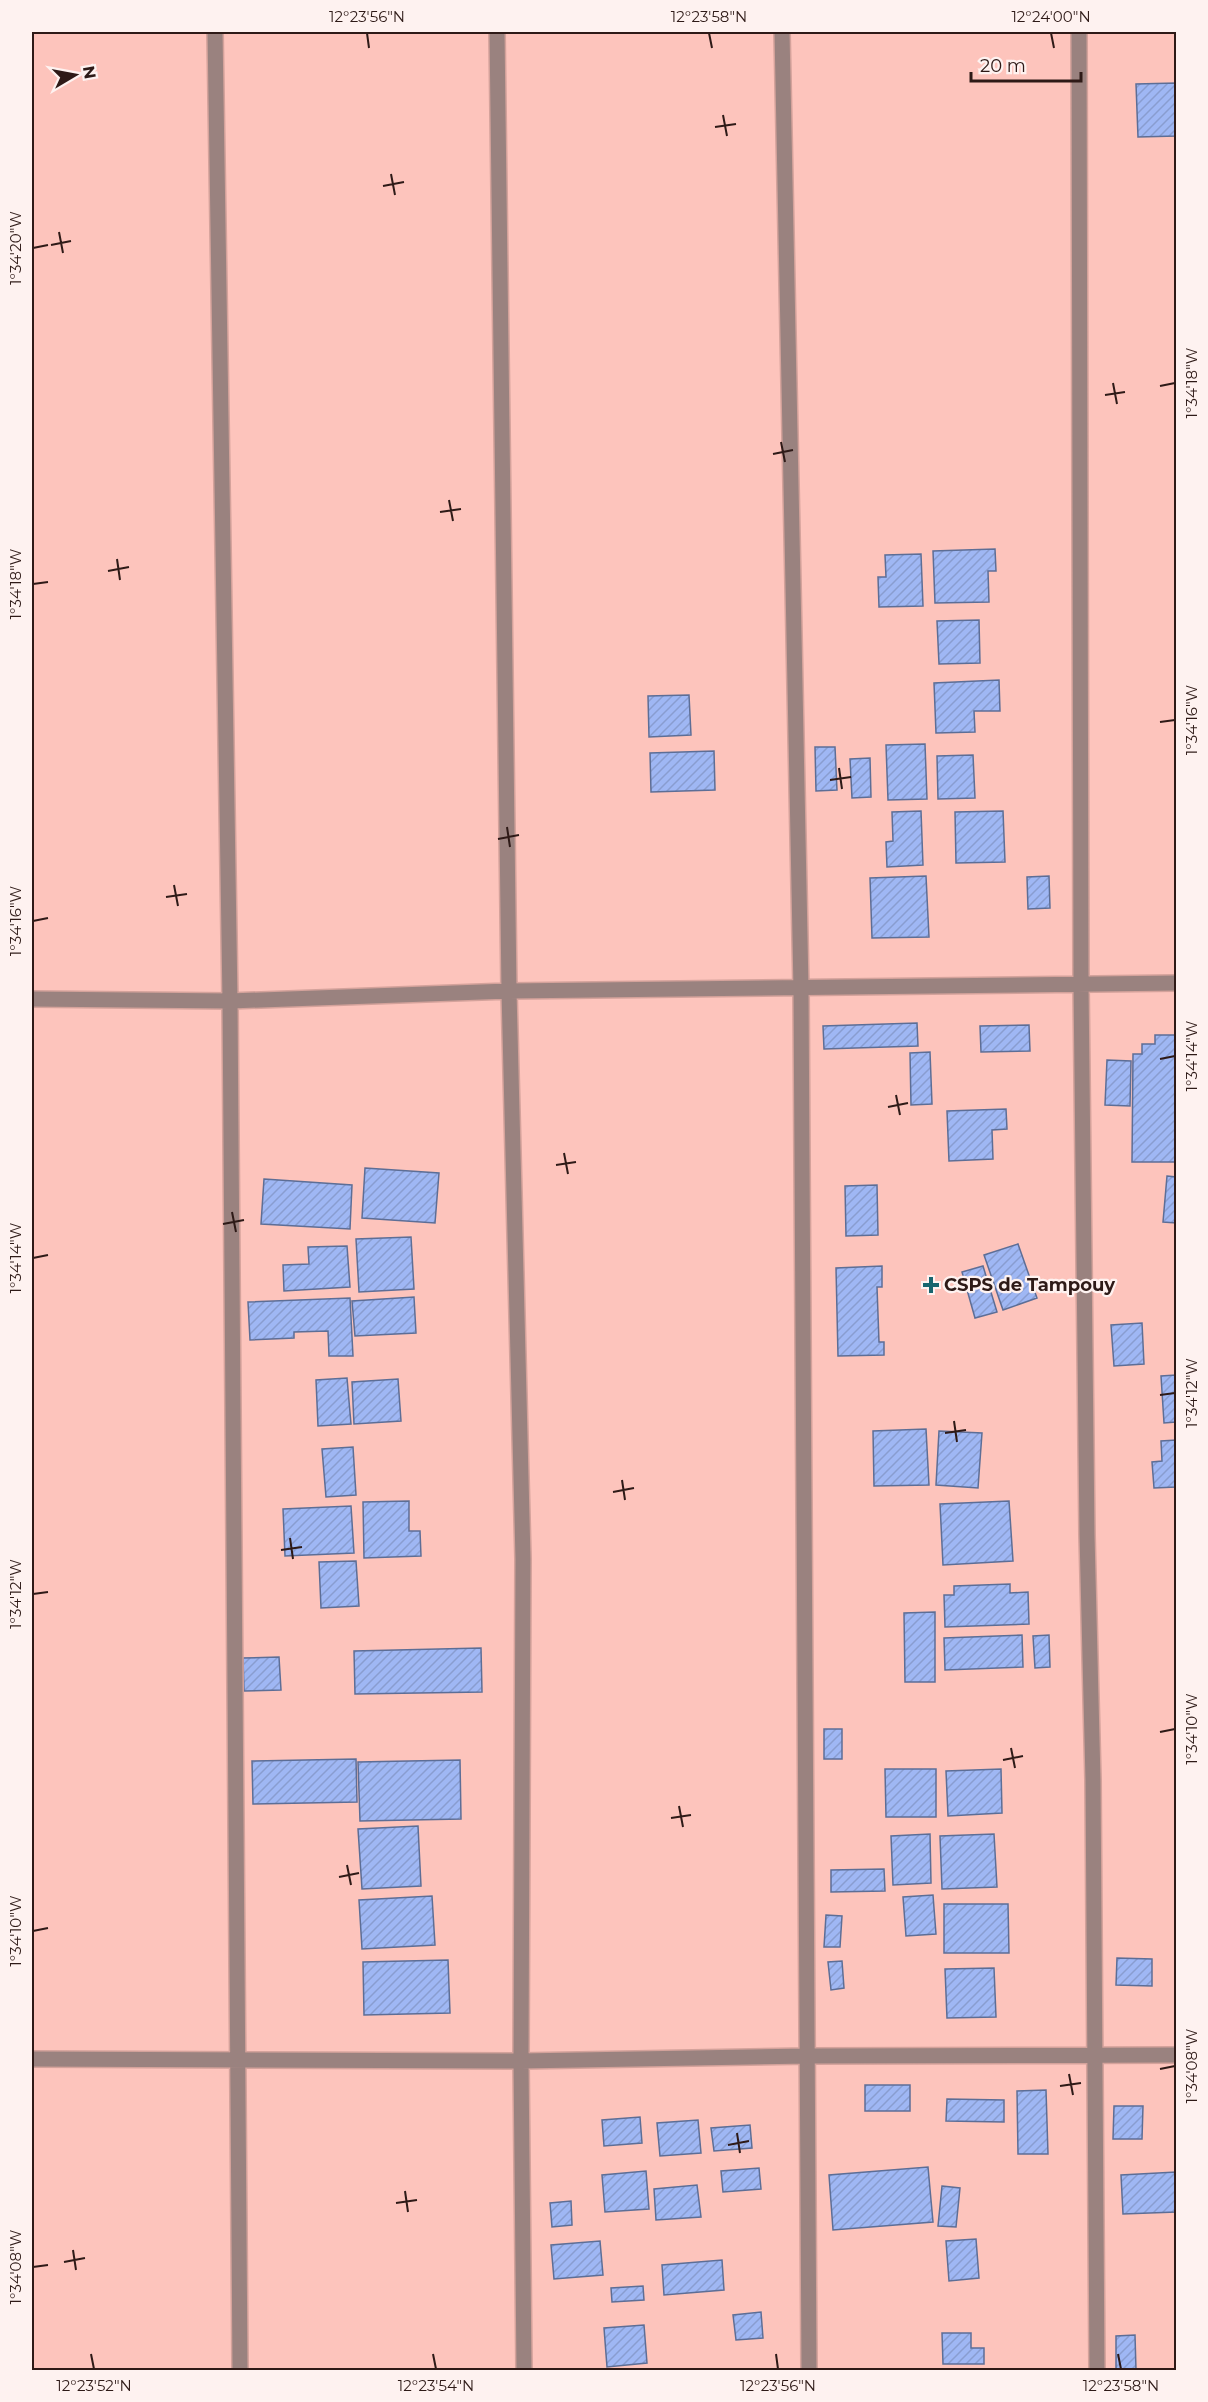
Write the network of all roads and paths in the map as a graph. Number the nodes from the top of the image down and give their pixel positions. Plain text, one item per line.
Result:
1 (215, 32) edge
2 (497, 32) edge
3 (782, 32) edge
4 (1079, 32) edge
5 (1176, 983) edge
6 (1081, 984) junction
7 (801, 988) junction
8 (509, 991) junction
9 (32, 999) edge
10 (230, 1001) junction
11 (1176, 2055) edge
12 (808, 2056) junction
13 (1095, 2056) junction
14 (32, 2059) edge
15 (238, 2061) junction
16 (521, 2061) junction
17 (240, 2370) edge
18 (524, 2370) edge
19 (809, 2370) edge
20 (1097, 2370) edge

1 - 10 street
2 - 8 street
3 - 7 street
4 - 6 street
5 - 6 street
6 - 7 street
6 - 13 street
7 - 8 street
7 - 12 street
8 - 10 street
8 - 16 street
9 - 10 street
10 - 15 street
11 - 13 street
12 - 13 street
12 - 16 street
12 - 19 street
13 - 20 street
14 - 15 street
15 - 16 street
15 - 17 street
16 - 18 street

